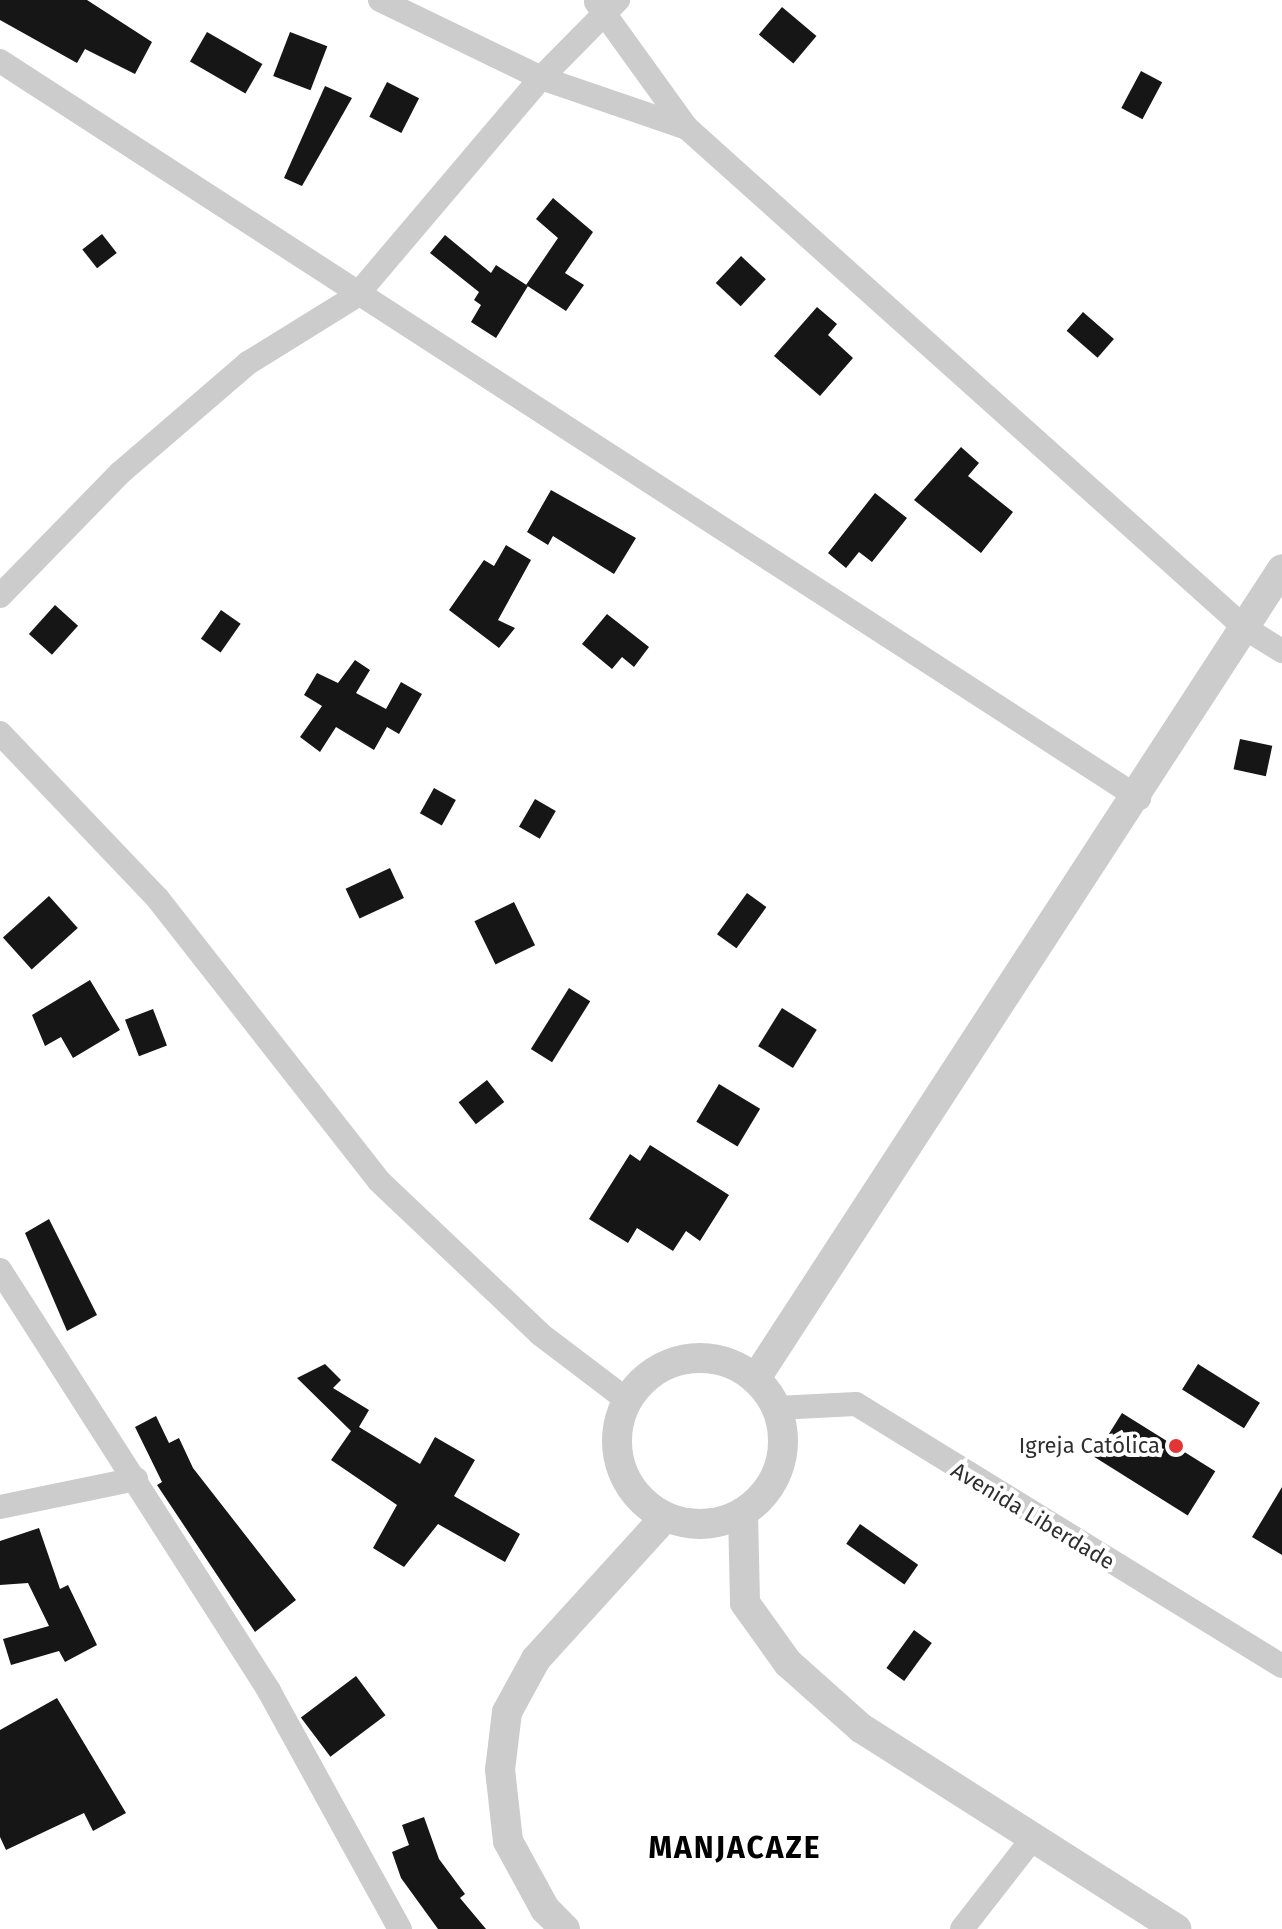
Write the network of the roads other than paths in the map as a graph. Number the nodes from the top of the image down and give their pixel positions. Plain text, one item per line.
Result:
1 (380, 0) edge
2 (605, 5) edge
3 (0, 61) edge
4 (541, 78) junction
5 (687, 128) junction
6 (356, 296) junction
7 (1282, 569) edge
8 (0, 596) edge
9 (1245, 628) junction
10 (1282, 651) edge
11 (0, 733) edge
12 (1139, 798) junction
13 (0, 1270) edge
14 (758, 1375) junction
15 (627, 1400) junction
16 (777, 1408) junction
17 (136, 1479) junction
18 (0, 1507) edge
19 (743, 1513) junction
20 (665, 1517) junction
21 (1282, 1666) edge
22 (1034, 1837) junction
23 (400, 1929) edge
24 (565, 1929) edge
25 (962, 1929) edge
26 (1176, 1929) edge

1 - 4 street
2 - 4 street
2 - 5 street
3 - 6 street
4 - 5 street
4 - 6 street
5 - 9 street
6 - 8 street
6 - 12 street
7 - 9 street
9 - 10 street
9 - 12 street
11 - 15 street
12 - 14 street
13 - 17 street
14 - 15 street
14 - 16 street
15 - 20 street
16 - 19 street
16 - 21 street, Avenida Liberdade
17 - 18 street
17 - 23 street
19 - 20 street
19 - 22 street
20 - 24 street
22 - 25 street
22 - 26 street

